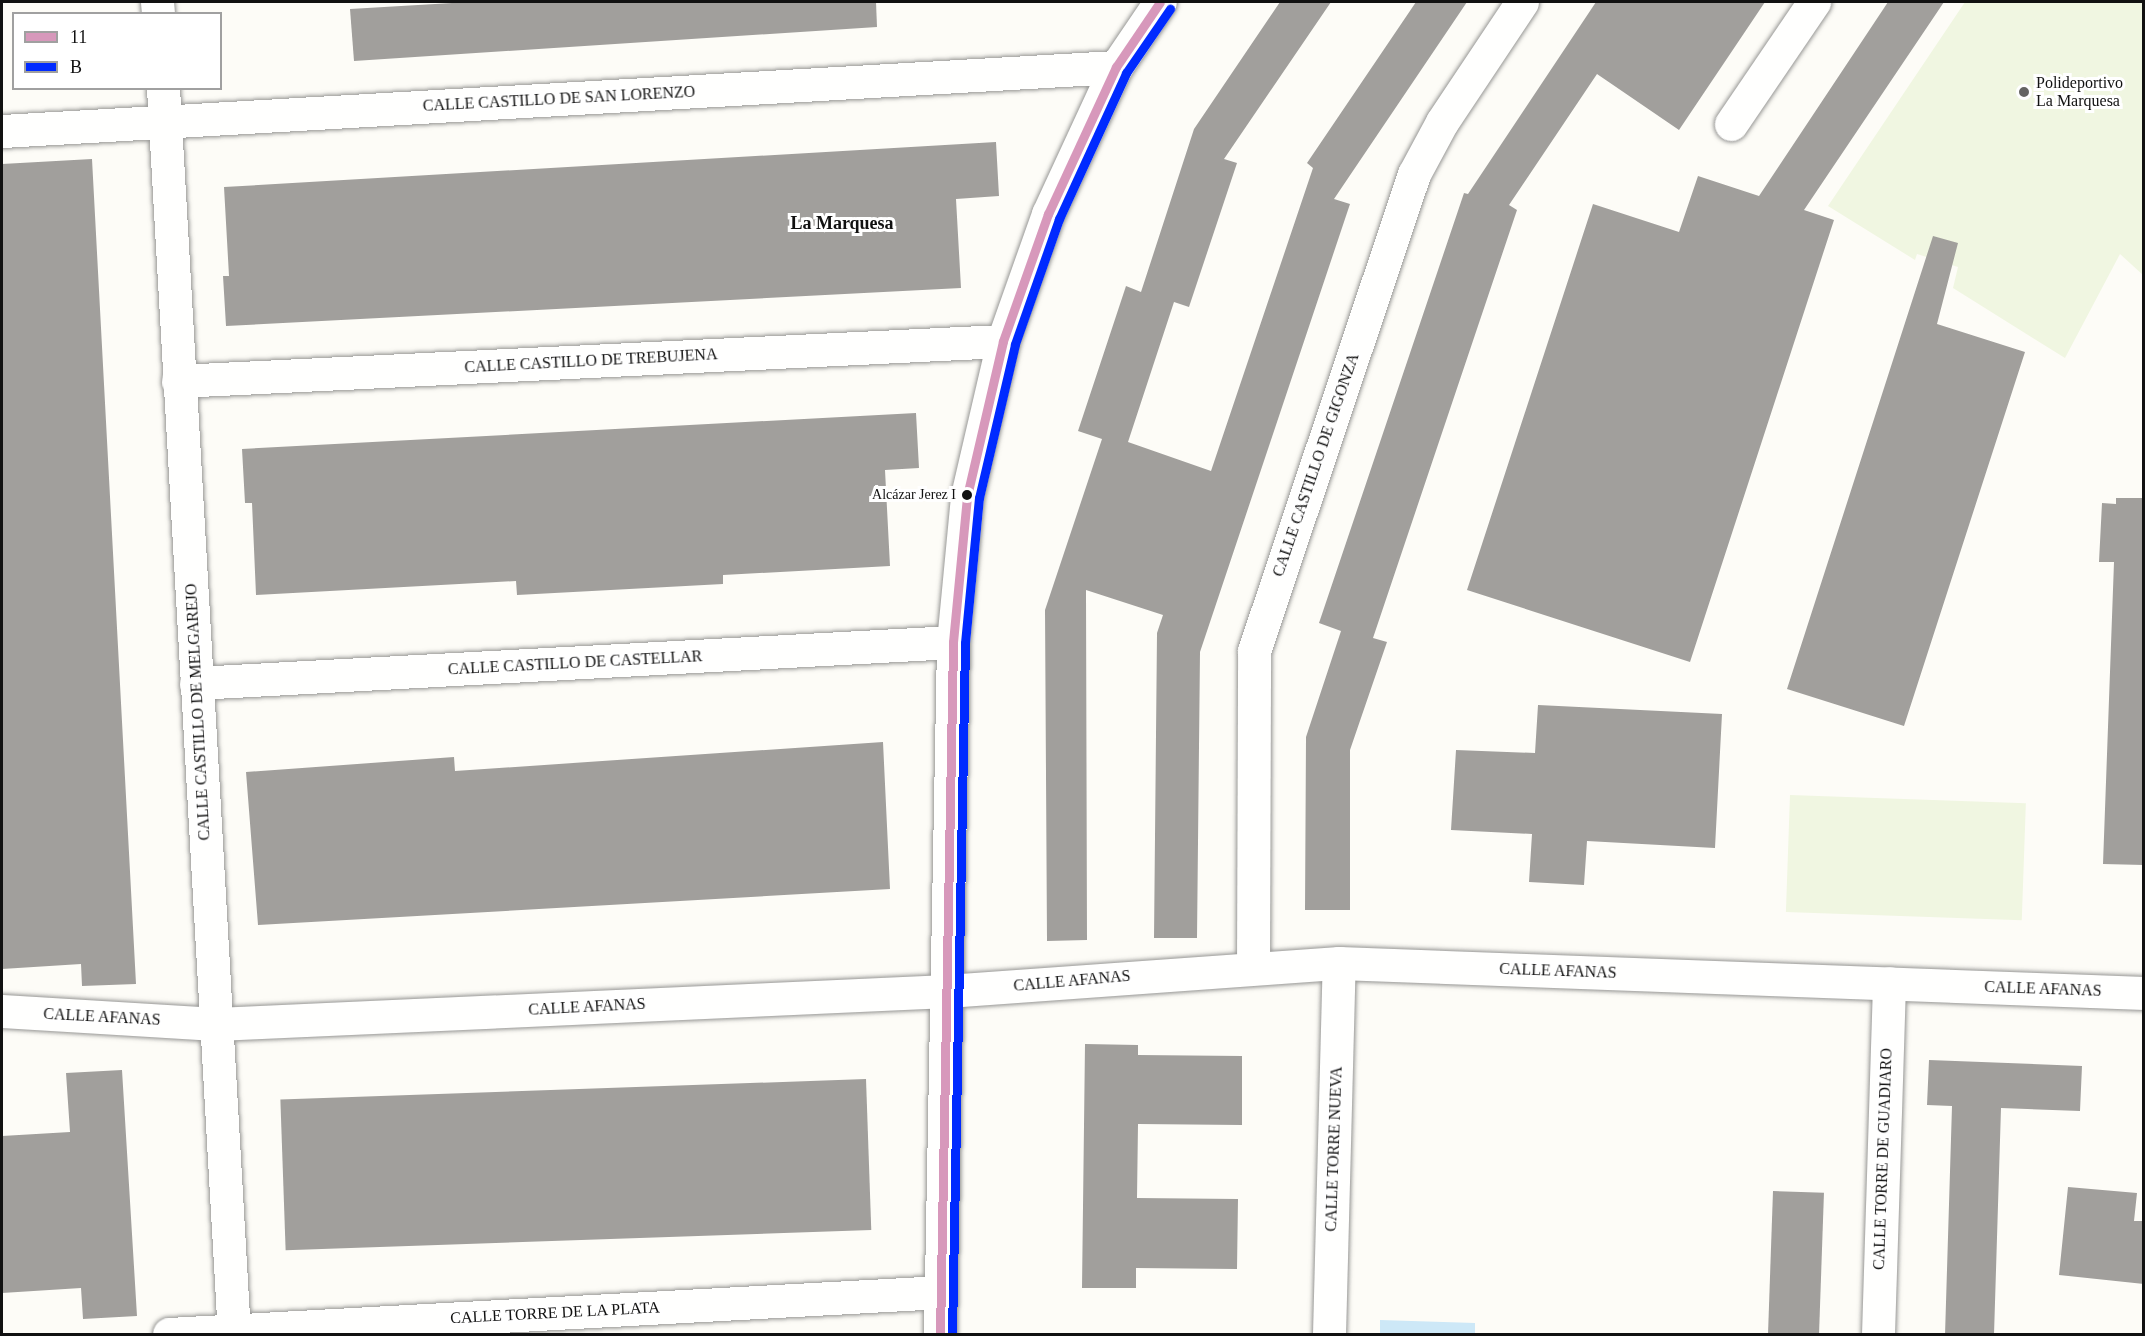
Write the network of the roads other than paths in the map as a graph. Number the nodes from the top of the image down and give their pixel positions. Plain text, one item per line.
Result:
1 (1160, 2) edge
2 (1522, 2) edge
3 (1814, 2) edge
4 (1116, 67) junction
5 (163, 90) edge
6 (165, 122) junction
7 (1731, 124) dead end
8 (2, 132) edge
9 (1003, 341) junction
10 (178, 381) junction
11 (953, 642) junction
12 (196, 683) junction
13 (1339, 963) junction
14 (1252, 966) junction
15 (1889, 982) junction
16 (947, 991) junction
17 (2144, 993) edge
18 (2, 1011) edge
19 (216, 1024) junction
20 (941, 1293) junction
21 (234, 1332) edge
22 (169, 1335) edge
23 (940, 1335) edge
24 (1329, 1335) edge
25 (1878, 1335) edge

1 - 4 street
2 - 14 street, CALLE CASTILLO DE GIGONZA
3 - 7 street
4 - 6 street, CALLE CASTILLO DE SAN LORENZO
4 - 9 street
5 - 6 street, CALLE CASTILLO DE MELGAREJO
6 - 8 street, CALLE CASTILLO DE SAN LORENZO
6 - 10 street, CALLE CASTILLO DE MELGAREJO
9 - 10 street, CALLE CASTILLO DE TREBUJENA
9 - 11 street
10 - 12 street, CALLE CASTILLO DE MELGAREJO
11 - 12 street, CALLE CASTILLO DE CASTELLAR
11 - 16 street
12 - 19 street, CALLE CASTILLO DE MELGAREJO
13 - 14 street, CALLE AFANAS
13 - 15 street, CALLE AFANAS
13 - 24 street, CALLE TORRE NUEVA
14 - 16 street, CALLE AFANAS
15 - 17 street, CALLE AFANAS
15 - 25 street, CALLE TORRE DE GUADIARO
16 - 19 street, CALLE AFANAS
16 - 20 street
18 - 19 street, CALLE AFANAS
19 - 21 street, CALLE CASTILLO DE MELGAREJO
20 - 21 street, CALLE TORRE DE LA PLATA
20 - 23 street
21 - 22 street, CALLE TORRE DE LA PLATA

